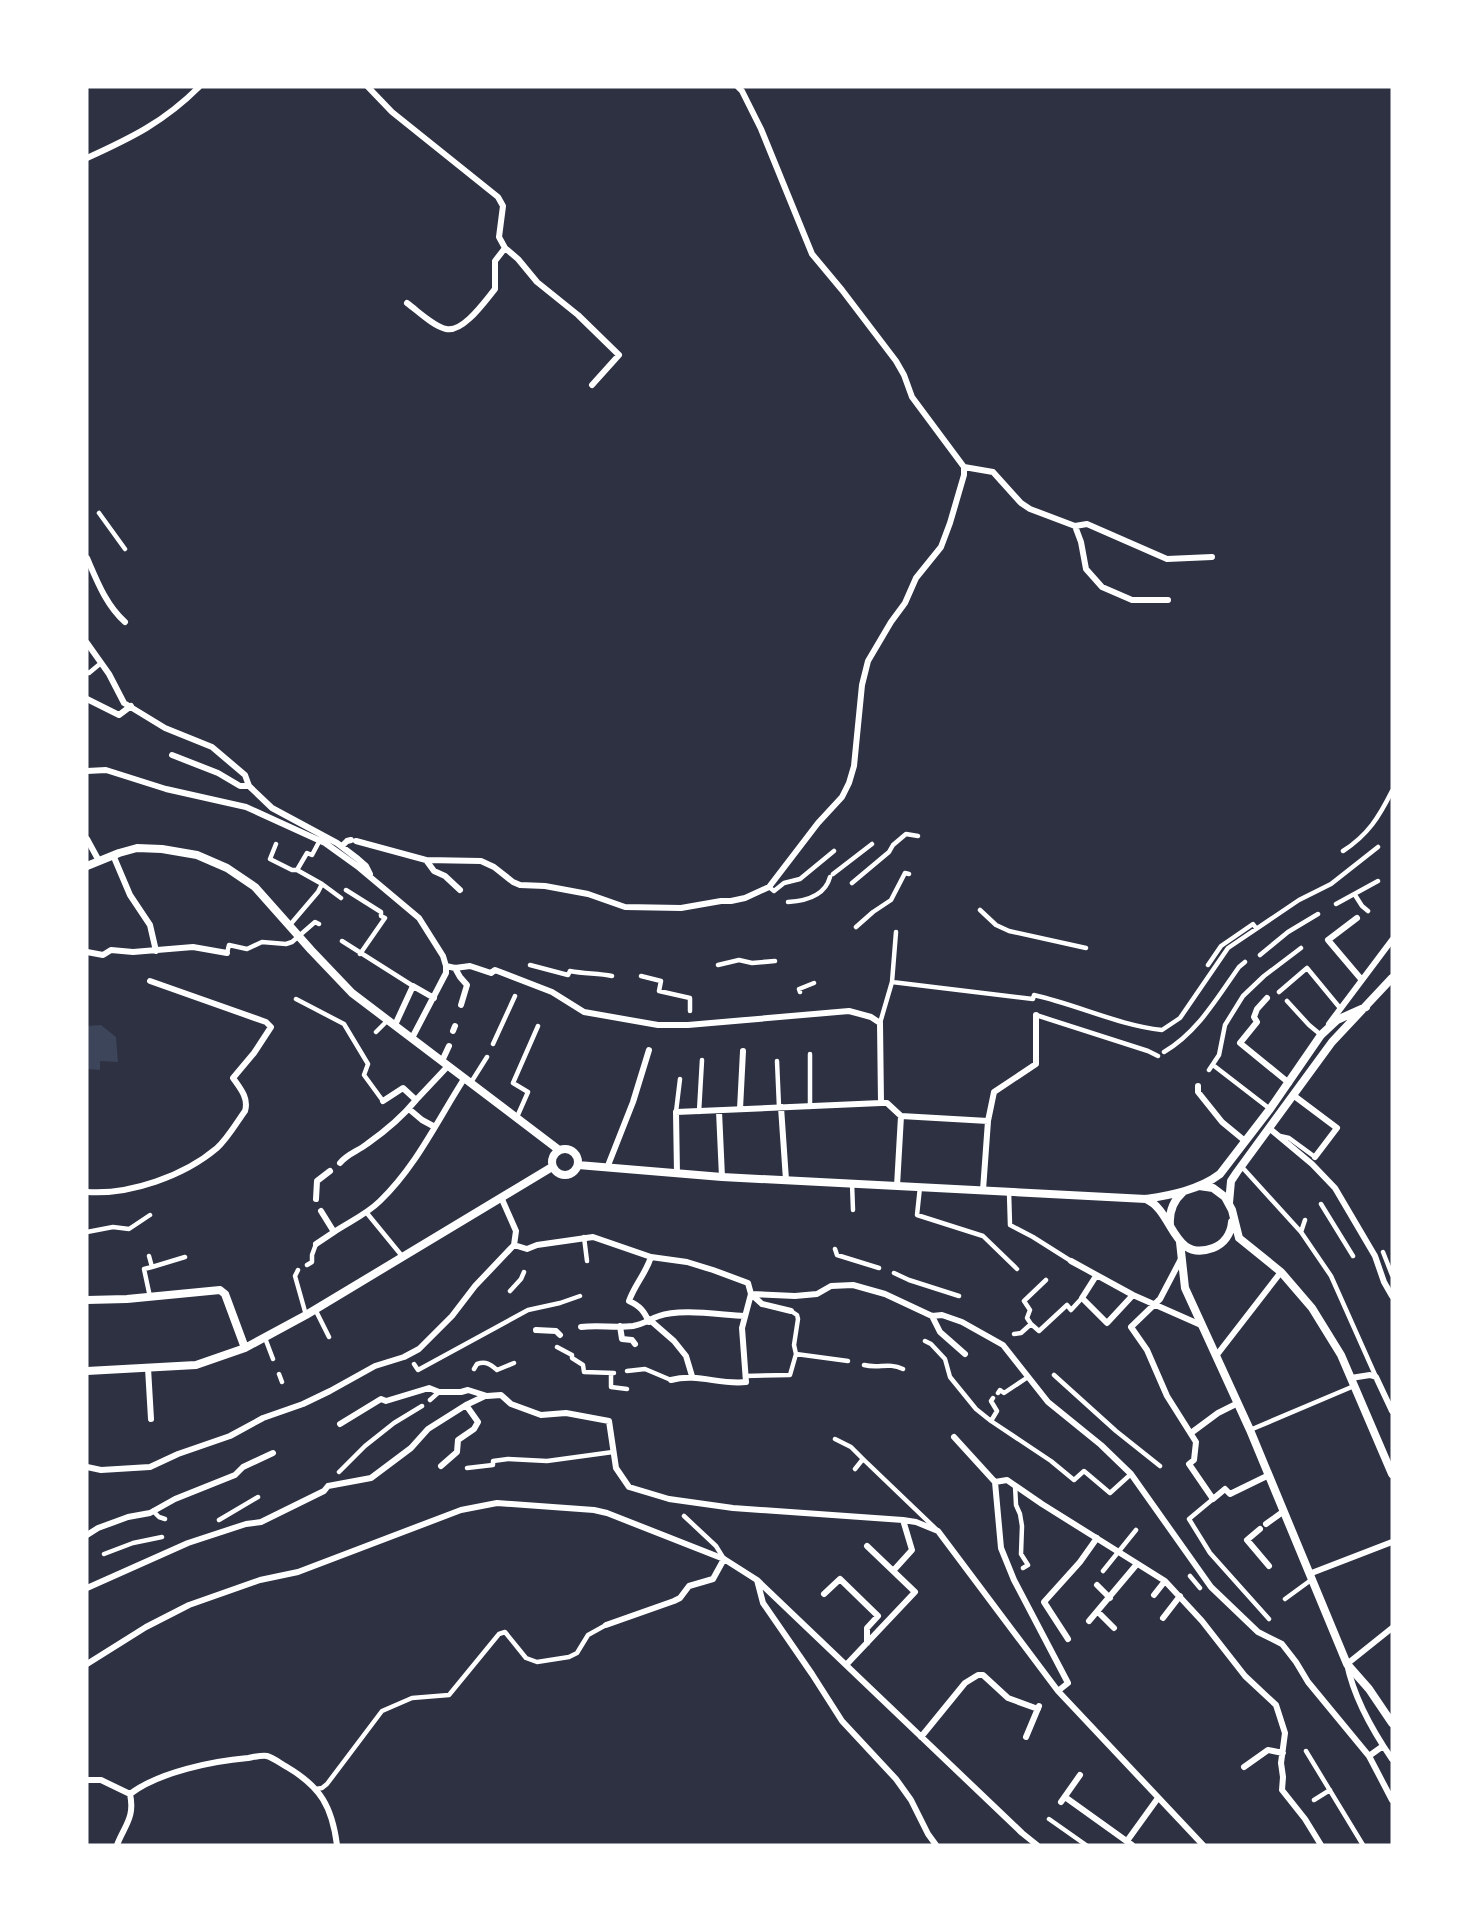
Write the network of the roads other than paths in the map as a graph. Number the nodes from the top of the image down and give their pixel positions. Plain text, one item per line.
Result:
1 (199, 87) edge
2 (368, 87) edge
3 (738, 87) edge
4 (87, 158) edge
5 (505, 248) junction
6 (407, 303) dead end
7 (592, 385) dead end
8 (964, 467) junction
9 (99, 513) dead end
10 (1075, 526) junction
11 (125, 549) dead end
12 (87, 558) edge
13 (1212, 558) dead end
14 (1168, 600) dead end
15 (125, 622) dead end
16 (87, 643) edge
17 (101, 663) junction
18 (87, 672) edge
19 (87, 699) edge
20 (131, 706) junction
21 (172, 755) dead end
22 (87, 771) edge
23 (249, 786) junction
24 (1392, 791) edge
25 (918, 836) dead end
26 (87, 839) edge
27 (320, 840) junction
28 (276, 844) dead end
29 (873, 844) dead end
30 (342, 846) junction
31 (1378, 847) dead end
32 (834, 851) dead end
33 (1343, 851) dead end
34 (113, 855) junction
35 (426, 860) junction
36 (99, 861) junction
37 (87, 866) edge
38 (297, 870) junction
39 (909, 874) dead end
40 (371, 878) junction
41 (1378, 881) dead end
42 (852, 883) dead end
43 (322, 884) junction
44 (769, 887) junction
45 (346, 890) dead end
46 (460, 890) dead end
47 (1355, 895) junction
48 (341, 898) dead end
49 (788, 902) dead end
50 (1336, 904) dead end
51 (980, 910) dead end
52 (1368, 911) dead end
53 (1318, 914) dead end
54 (1357, 918) dead end
55 (319, 924) dead end
56 (290, 926) junction
57 (856, 927) dead end
58 (1256, 928) junction
59 (896, 932) dead end
60 (299, 937) junction
61 (1392, 940) edge
62 (342, 941) dead end
63 (1086, 948) dead end
64 (1301, 948) dead end
65 (156, 951) junction
66 (87, 952) edge
67 (227, 953) joint
68 (360, 954) junction
69 (1260, 955) dead end
70 (775, 961) dead end
71 (1245, 963) dead end
72 (530, 965) dead end
73 (718, 965) dead end
74 (1208, 965) dead end
75 (446, 966) junction
76 (455, 968) junction
77 (612, 976) dead end
78 (641, 976) dead end
79 (1392, 978) edge
80 (1361, 979) junction
81 (150, 981) dead end
82 (892, 982) junction
83 (814, 983) dead end
84 (413, 986) junction
85 (800, 992) dead end
86 (1279, 992) dead end
87 (435, 995) junction
88 (515, 996) dead end
89 (1267, 998) dead end
90 (296, 999) dead end
91 (1287, 1000) dead end
92 (461, 1005) dead end
93 (1366, 1007) junction
94 (1340, 1008) junction
95 (690, 1011) dead end
96 (1035, 1015) joint
97 (1337, 1020) junction
98 (392, 1022) junction
99 (880, 1023) junction
100 (538, 1026) dead end
101 (376, 1032) dead end
102 (1321, 1035) junction
103 (412, 1038) junction
104 (1332, 1042) junction
105 (493, 1044) dead end
106 (449, 1046) dead end
107 (649, 1050) dead end
108 (743, 1051) dead end
109 (1164, 1052) dead end
110 (810, 1054) dead end
111 (1158, 1056) dead end
112 (487, 1057) dead end
113 (702, 1060) dead end
114 (777, 1060) dead end
115 (445, 1064) junction
116 (1213, 1065) junction
117 (1209, 1070) dead end
118 (680, 1079) dead end
119 (467, 1081) junction
120 (1289, 1083) junction
121 (1198, 1085) dead end
122 (1293, 1095) junction
123 (416, 1100) junction
124 (383, 1101) joint
125 (884, 1103) junction
126 (780, 1107) junction
127 (810, 1107) junction
128 (409, 1109) junction
129 (740, 1109) junction
130 (1270, 1109) junction
131 (719, 1111) junction
132 (699, 1112) junction
133 (676, 1113) junction
134 (901, 1116) junction
135 (517, 1118) junction
136 (988, 1121) junction
137 (435, 1127) junction
138 (1269, 1128) junction
139 (1280, 1136) junction
140 (1245, 1141) junction
141 (559, 1150) junction
142 (1315, 1157) joint
143 (340, 1163) dead end
144 (578, 1165) junction
145 (1241, 1166) junction
146 (552, 1167) junction
147 (607, 1168) junction
148 (330, 1171) dead end
149 (677, 1174) junction
150 (722, 1177) junction
151 (786, 1180) junction
152 (852, 1183) junction
153 (897, 1186) junction
154 (1198, 1186) junction
155 (920, 1187) junction
156 (1189, 1189) junction
157 (983, 1190) junction
158 (87, 1192) edge
159 (1009, 1192) junction
160 (501, 1197) junction
161 (316, 1199) dead end
162 (1146, 1199) junction
163 (1229, 1203) junction
164 (1321, 1204) dead end
165 (321, 1210) dead end
166 (853, 1210) dead end
167 (366, 1212) junction
168 (150, 1215) dead end
169 (1233, 1219) junction
170 (1305, 1220) dead end
171 (1171, 1227) junction
172 (87, 1232) edge
173 (334, 1232) junction
174 (1300, 1232) junction
175 (584, 1237) junction
176 (1180, 1242) junction
177 (316, 1244) joint
178 (514, 1245) junction
179 (835, 1250) dead end
180 (1383, 1252) dead end
181 (149, 1256) dead end
182 (402, 1256) junction
183 (1353, 1256) dead end
184 (185, 1257) dead end
185 (651, 1257) junction
186 (1181, 1258) junction
187 (587, 1261) dead end
188 (1071, 1261) joint
189 (307, 1265) dead end
190 (152, 1267) junction
191 (879, 1268) dead end
192 (1017, 1269) dead end
193 (298, 1270) dead end
194 (524, 1272) dead end
195 (1281, 1272) junction
196 (894, 1273) dead end
197 (1392, 1275) edge
198 (1096, 1276) junction
199 (1046, 1280) dead end
200 (822, 1290) junction
201 (510, 1291) dead end
202 (751, 1294) junction
203 (1133, 1295) junction
204 (580, 1296) dead end
205 (959, 1296) dead end
206 (1392, 1296) edge
207 (150, 1297) junction
208 (827, 1298) dead end
209 (1082, 1298) junction
210 (87, 1300) edge
211 (1154, 1304) junction
212 (315, 1310) junction
213 (790, 1311) joint
214 (306, 1315) junction
215 (744, 1316) junction
216 (932, 1316) junction
217 (650, 1321) junction
218 (1031, 1324) junction
219 (1202, 1325) junction
220 (620, 1326) junction
221 (581, 1327) dead end
222 (536, 1330) dead end
223 (1014, 1334) dead end
224 (560, 1335) dead end
225 (329, 1337) dead end
226 (265, 1338) junction
227 (925, 1341) dead end
228 (635, 1344) dead end
229 (558, 1347) dead end
230 (245, 1348) junction
231 (796, 1354) junction
232 (965, 1354) dead end
233 (1216, 1356) junction
234 (273, 1359) dead end
235 (848, 1361) dead end
236 (514, 1363) dead end
237 (414, 1364) dead end
238 (864, 1365) dead end
239 (148, 1368) junction
240 (474, 1369) dead end
241 (903, 1369) dead end
242 (87, 1371) edge
243 (627, 1371) dead end
244 (279, 1374) dead end
245 (1054, 1374) dead end
246 (692, 1376) junction
247 (745, 1376) junction
248 (1028, 1377) junction
249 (1376, 1377) junction
250 (671, 1380) joint
251 (282, 1382) dead end
252 (1352, 1382) junction
253 (627, 1389) dead end
254 (439, 1392) junction
255 (998, 1393) dead end
256 (487, 1396) junction
257 (993, 1398) dead end
258 (430, 1400) dead end
259 (1238, 1403) junction
260 (466, 1405) junction
261 (422, 1406) dead end
262 (1392, 1410) edge
263 (151, 1419) dead end
264 (991, 1421) junction
265 (340, 1424) dead end
266 (1250, 1430) junction
267 (1191, 1433) junction
268 (954, 1437) dead end
269 (835, 1439) dead end
270 (613, 1452) junction
271 (273, 1454) dead end
272 (863, 1459) junction
273 (441, 1466) dead end
274 (1160, 1466) dead end
275 (87, 1467) edge
276 (467, 1468) dead end
277 (855, 1469) dead end
278 (1391, 1469) edge
279 (339, 1472) dead end
280 (1131, 1474) junction
281 (1269, 1475) junction
282 (995, 1482) junction
283 (1015, 1485) junction
284 (258, 1497) dead end
285 (1214, 1499) junction
286 (153, 1511) junction
287 (1284, 1511) junction
288 (684, 1516) dead end
289 (165, 1519) dead end
290 (219, 1520) dead end
291 (903, 1520) junction
292 (1266, 1524) dead end
293 (1260, 1529) dead end
294 (1136, 1530) dead end
295 (938, 1532) junction
296 (87, 1535) edge
297 (162, 1538) dead end
298 (1097, 1539) junction
299 (1392, 1542) edge
300 (867, 1546) dead end
301 (1118, 1552) junction
302 (104, 1554) dead end
303 (724, 1559) junction
304 (1137, 1564) junction
305 (1269, 1566) dead end
306 (1023, 1568) dead end
307 (893, 1571) junction
308 (1103, 1571) dead end
309 (1190, 1576) dead end
310 (1311, 1577) junction
311 (757, 1580) junction
312 (1165, 1581) junction
313 (1097, 1585) dead end
314 (87, 1588) edge
315 (1200, 1588) dead end
316 (824, 1594) dead end
317 (1154, 1595) dead end
318 (1180, 1596) junction
319 (1110, 1598) junction
320 (1285, 1599) dead end
321 (1098, 1612) junction
322 (1163, 1618) dead end
323 (1269, 1619) dead end
324 (1089, 1622) dead end
325 (606, 1625) joint
326 (1113, 1628) dead end
327 (1392, 1628) edge
328 (1068, 1639) dead end
329 (867, 1643) junction
330 (87, 1664) edge
331 (1347, 1664) junction
332 (846, 1665) junction
333 (1058, 1691) junction
334 (1392, 1723) edge
335 (921, 1737) junction
336 (1026, 1737) dead end
337 (1383, 1746) junction
338 (1306, 1750) dead end
339 (1282, 1753) junction
340 (1369, 1756) junction
341 (1392, 1759) edge
342 (1244, 1767) dead end
343 (1080, 1775) dead end
344 (87, 1780) edge
345 (316, 1789) junction
346 (1330, 1790) junction
347 (130, 1794) junction
348 (1390, 1797) edge
349 (1158, 1798) junction
350 (1314, 1800) dead end
351 (1049, 1819) dead end
352 (1129, 1843) edge
353 (1033, 1844) edge
354 (117, 1845) edge
355 (337, 1845) edge
356 (936, 1845) edge
357 (1086, 1845) edge
358 (1203, 1845) edge
359 (1321, 1845) edge
360 (1363, 1845) edge

1 - 4 street
2 - 5 street
3 - 8 street
5 - 6 street
5 - 7 street
8 - 10 street
8 - 44 street
9 - 11 street
10 - 13 street
10 - 14 street
12 - 15 street
16 - 17 street
17 - 18 street
17 - 20 street
19 - 20 street
20 - 23 street
21 - 23 street
22 - 27 street
23 - 30 street
24 - 33 street
25 - 42 street
26 - 36 street
27 - 38 street
27 - 40 street
28 - 38 street
29 - 49 street
30 - 35 street
30 - 40 street
31 - 58 street
32 - 44 street
34 - 36 street
34 - 56 street
34 - 65 street
35 - 44 street
35 - 46 street
36 - 37 street
38 - 43 street
39 - 57 street
40 - 75 street
41 - 47 street
43 - 48 street
43 - 56 street
45 - 68 street
47 - 50 street
47 - 52 street
51 - 63 street
53 - 69 street
54 - 80 street
55 - 60 street
56 - 60 street
58 - 74 street
58 - 82 street
59 - 82 street
60 - 67 street
60 - 98 street
61 - 80 street
62 - 68 street
64 - 116 street
65 - 66 street
65 - 67 street
68 - 84 street
70 - 73 street
71 - 109 street
72 - 77 street
75 - 76 street
75 - 87 street
76 - 92 street
76 - 99 street
78 - 95 street
79 - 93 street
80 - 94 street
80 - 97 street
81 - 158 street
82 - 99 street
83 - 85 street
84 - 87 street
84 - 98 street
86 - 94 street
87 - 103 street
88 - 105 street
89 - 120 street
90 - 124 street
91 - 102 street
93 - 97 street
93 - 104 street
94 - 102 street
96 - 111 street
96 - 136 street
97 - 102 street
97 - 104 street
98 - 101 street
98 - 103 street
99 - 125 street
100 - 135 street
102 - 120 street
103 - 115 street
104 - 122 street
106 - 115 street
107 - 147 street
108 - 129 street
110 - 127 street
112 - 119 street
113 - 132 street
114 - 126 street
115 - 119 street
115 - 123 street
116 - 117 street
116 - 130 street
118 - 133 street
119 - 135 street
119 - 137 street
120 - 130 street
121 - 140 street
122 - 138 street
122 - 142 street
123 - 124 street
123 - 128 street
125 - 127 street
125 - 134 street
126 - 127 street
126 - 129 street
126 - 151 street
128 - 137 street
128 - 143 street
129 - 131 street
130 - 140 street
131 - 132 street
131 - 150 street
132 - 133 street
133 - 149 street
134 - 136 street
134 - 153 street
135 - 141 street
136 - 157 street
137 - 167 street
138 - 139 street
138 - 145 street
139 - 142 street
139 - 206 street
140 - 154 street
141 - 144 street
141 - 146 street
144 - 146 street
144 - 147 street
145 - 163 street
145 - 174 street
146 - 160 street
147 - 149 street
148 - 161 street
149 - 150 street
150 - 151 street
151 - 152 street
152 - 153 street
152 - 166 street
153 - 155 street
154 - 156 street
154 - 163 street
155 - 157 street
155 - 192 street
156 - 162 street
156 - 171 street
157 - 159 street
159 - 162 street
159 - 188 street
160 - 178 street
160 - 182 street
162 - 171 street
163 - 169 street
164 - 183 street
165 - 173 street
167 - 173 street
167 - 182 street
168 - 172 street
169 - 176 street
169 - 195 street
170 - 174 street
171 - 176 street
173 - 177 street
174 - 249 street
175 - 178 street
175 - 185 street
175 - 187 street
176 - 186 street
177 - 189 street
178 - 275 street
179 - 191 street
180 - 197 street
181 - 190 street
182 - 212 street
184 - 190 street
185 - 202 street
185 - 217 street
186 - 211 street
186 - 219 street
188 - 198 street
190 - 207 street
193 - 214 street
194 - 201 street
195 - 233 street
195 - 252 street
196 - 205 street
198 - 203 street
198 - 209 street
199 - 218 street
200 - 202 street
200 - 208 street
200 - 216 street
202 - 213 street
202 - 215 street
203 - 209 street
203 - 211 street
204 - 237 street
207 - 210 street
207 - 230 street
209 - 218 street
211 - 219 street
211 - 267 street
212 - 214 street
212 - 225 street
213 - 231 street
214 - 226 street
215 - 217 street
215 - 247 street
216 - 232 street
216 - 248 street
217 - 220 street
217 - 246 street
218 - 223 street
219 - 233 street
220 - 221 street
220 - 228 street
222 - 224 street
226 - 230 street
226 - 234 street
227 - 264 street
229 - 253 street
230 - 239 street
231 - 235 street
231 - 247 street
233 - 259 street
236 - 240 street
238 - 241 street
239 - 242 street
239 - 263 street
243 - 250 street
244 - 251 street
245 - 274 street
246 - 247 street
246 - 250 street
248 - 255 street
248 - 280 street
249 - 252 street
249 - 262 street
252 - 266 street
252 - 278 street
254 - 256 street
254 - 258 street
254 - 265 street
256 - 260 street
256 - 270 street
257 - 264 street
259 - 266 street
259 - 267 street
260 - 273 street
260 - 314 street
261 - 279 street
264 - 280 street
266 - 281 street
267 - 285 street
268 - 282 street
269 - 272 street
270 - 276 street
270 - 291 street
271 - 286 street
272 - 277 street
272 - 295 street
280 - 340 street
281 - 285 street
281 - 287 street
282 - 283 street
282 - 333 street
283 - 298 street
283 - 306 street
284 - 290 street
285 - 323 street
286 - 289 street
286 - 296 street
287 - 292 street
287 - 310 street
288 - 303 street
291 - 295 street
291 - 307 street
293 - 305 street
294 - 301 street
295 - 333 street
297 - 302 street
298 - 301 street
298 - 328 street
299 - 310 street
300 - 307 street
301 - 304 street
301 - 308 street
303 - 311 street
303 - 325 street
303 - 330 street
304 - 312 street
304 - 319 street
307 - 329 street
309 - 315 street
310 - 320 street
310 - 331 street
311 - 332 street
311 - 356 street
312 - 317 street
312 - 318 street
313 - 319 street
316 - 329 street
318 - 322 street
318 - 339 street
319 - 321 street
321 - 324 street
321 - 326 street
325 - 345 street
327 - 331 street
329 - 332 street
331 - 334 street
331 - 337 street
332 - 335 street
333 - 349 street
335 - 336 street
335 - 353 street
337 - 340 street
337 - 341 street
338 - 346 street
339 - 342 street
339 - 359 street
340 - 348 street
343 - 352 street
344 - 347 street
345 - 347 street
345 - 355 street
346 - 350 street
346 - 360 street
347 - 354 street
349 - 352 street
349 - 358 street
351 - 357 street

